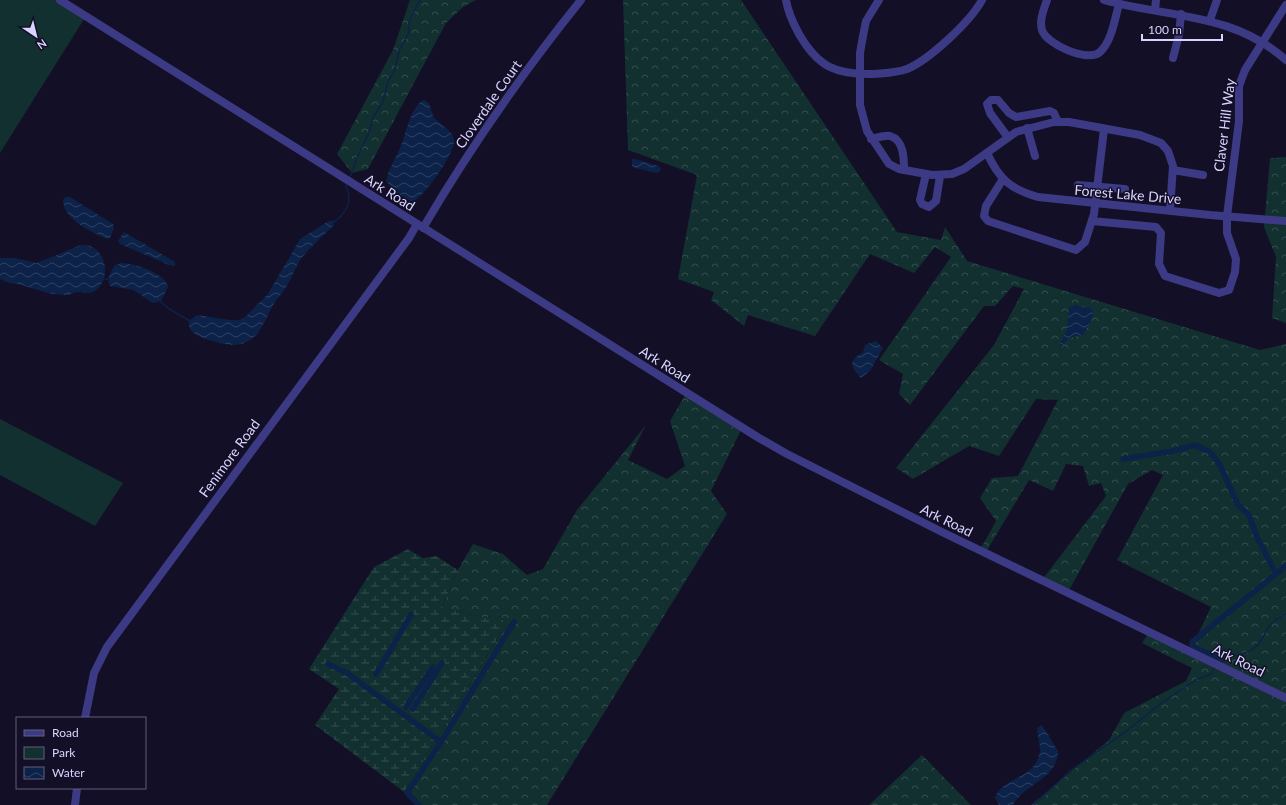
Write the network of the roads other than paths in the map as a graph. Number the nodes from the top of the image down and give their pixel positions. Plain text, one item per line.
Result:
1 (60, 0) edge
2 (581, 0) edge
3 (786, 0) edge
4 (879, 0) edge
5 (982, 0) edge
6 (1047, 0) edge
7 (1104, 0) edge
8 (1156, 0) edge
9 (1217, 0) edge
10 (1119, 4) junction
11 (1286, 5) edge
12 (1155, 10) junction
13 (1181, 14) junction
14 (1210, 20) junction
15 (1263, 42) junction
16 (1173, 58) dead end
17 (1286, 60) edge
18 (860, 74) junction
19 (1058, 122) junction
20 (1027, 128) junction
21 (1104, 129) junction
22 (1007, 136) junction
23 (871, 139) junction
24 (987, 153) junction
25 (1035, 156) dead end
26 (904, 170) junction
27 (1173, 170) junction
28 (926, 174) junction
29 (1203, 175) dead end
30 (940, 176) junction
31 (1003, 179) junction
32 (1078, 185) dead end
33 (1096, 186) junction
34 (1125, 189) dead end
35 (1096, 204) junction
36 (1170, 210) junction
37 (1226, 216) junction
38 (1286, 220) edge
39 (1092, 221) junction
40 (420, 226) junction
41 (1286, 698) edge
42 (85, 717) edge
43 (77, 789) edge
44 (74, 805) edge

1 - 40 street, Ark Road
2 - 40 street, Cloverdale Court
3 - 18 street
4 - 18 street
5 - 18 street
6 - 10 street
7 - 10 street
8 - 12 street
9 - 14 street
10 - 12 street
11 - 15 street, Claver Hill Way
12 - 13 street
13 - 14 street
13 - 16 street
14 - 15 street
15 - 17 street
15 - 37 street, Claver Hill Way
18 - 23 street
19 - 20 street
19 - 21 street
19 - 22 street
20 - 22 street
20 - 25 street
21 - 27 street
21 - 33 street
22 - 24 street
23 - 26 street
23 - 26 street
24 - 30 street
24 - 31 street, Forest Lake Drive
26 - 28 street
27 - 29 street
27 - 36 street
28 - 30 street
28 - 30 street
31 - 35 street, Forest Lake Drive
31 - 39 street
32 - 33 street
33 - 34 street
33 - 35 street
35 - 36 street, Forest Lake Drive
35 - 39 street
36 - 37 street, Forest Lake Drive
37 - 38 street, Forest Lake Drive
37 - 39 street, Claver Hill Way
40 - 41 street, Ark Road
40 - 42 street, Fenimore Road
43 - 44 street

